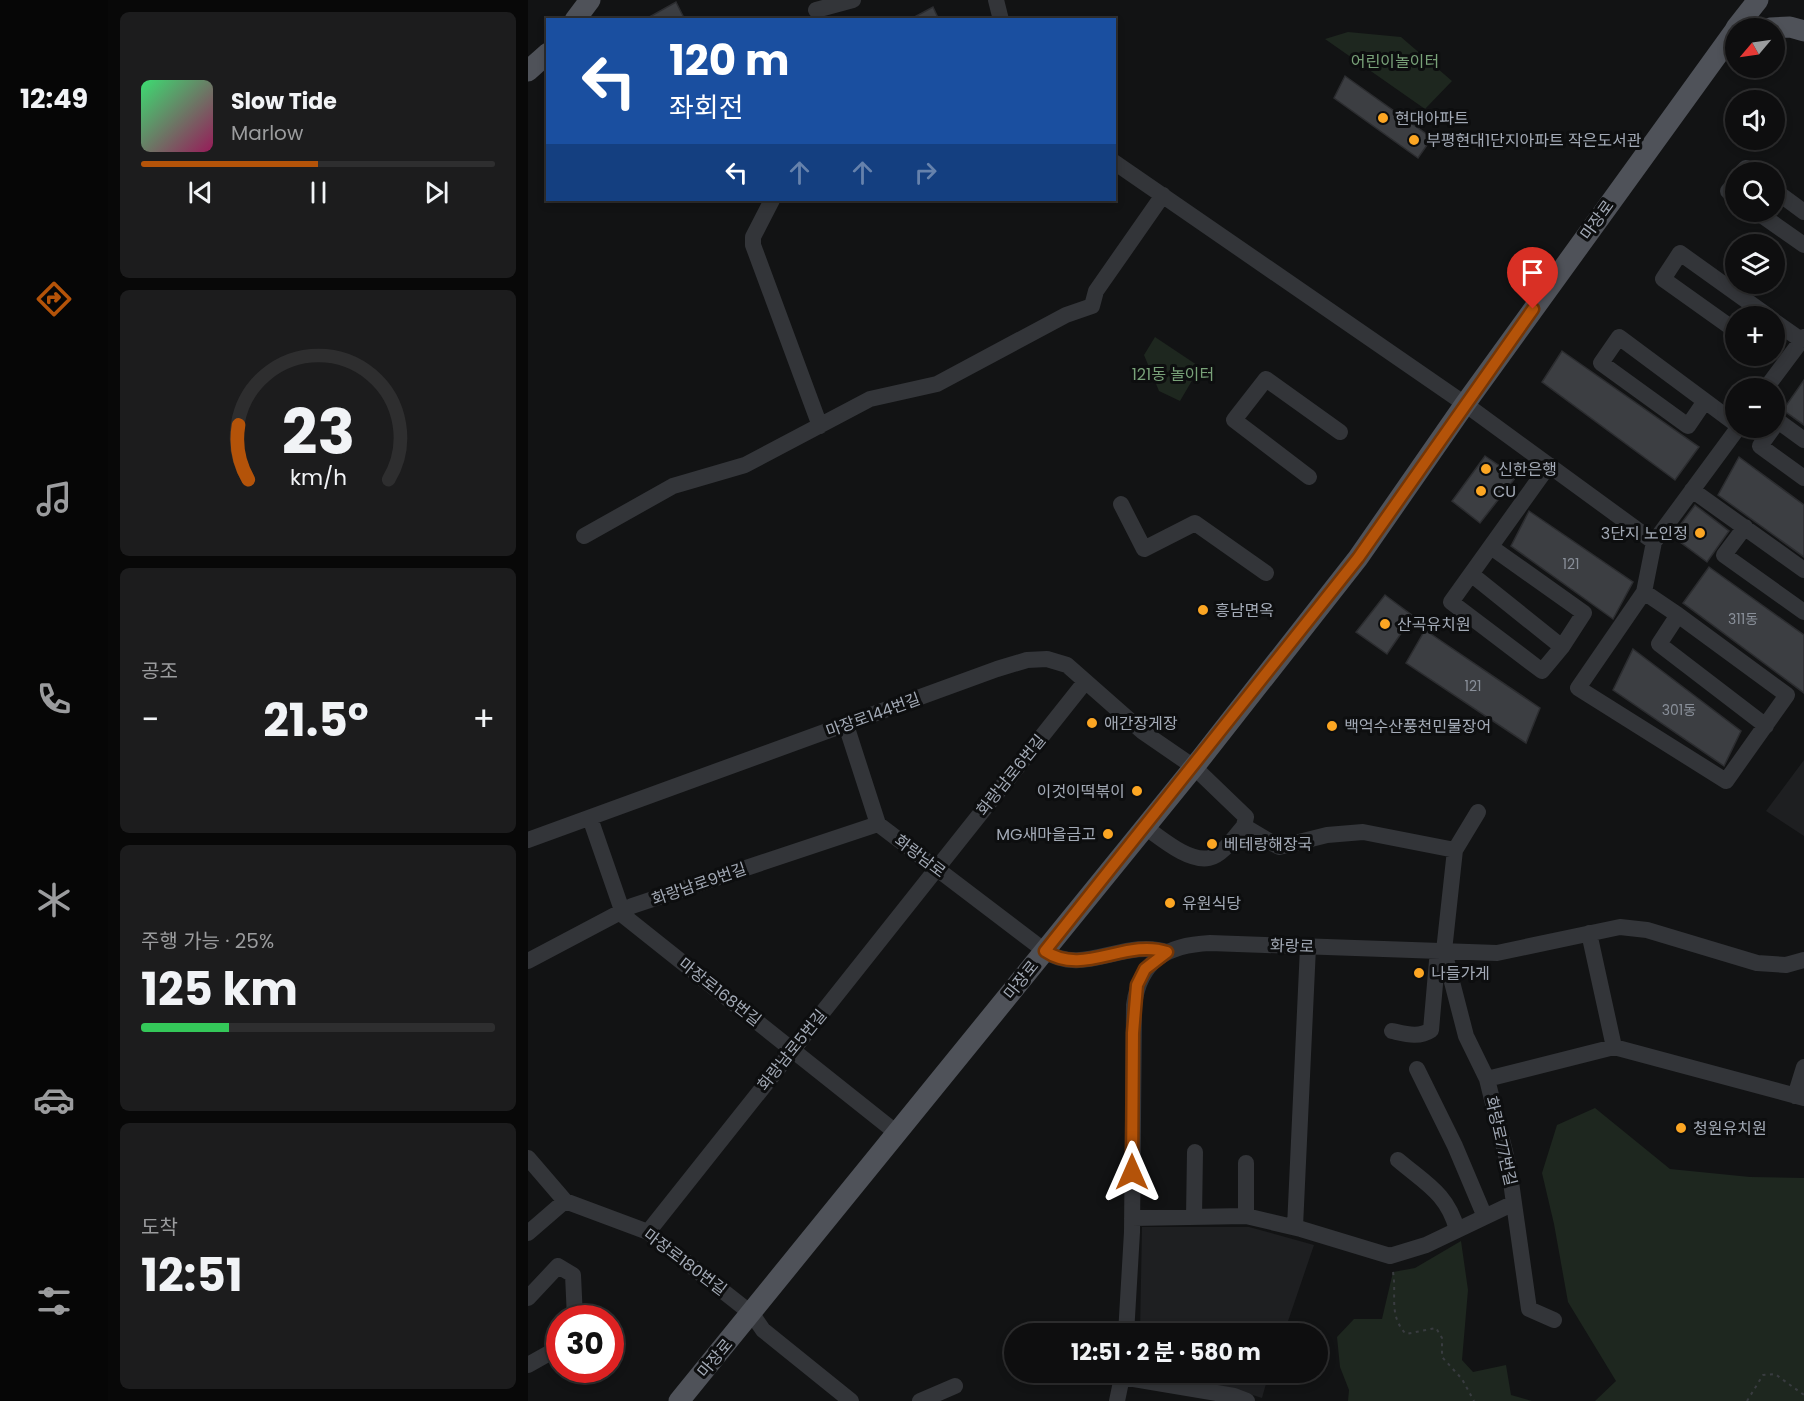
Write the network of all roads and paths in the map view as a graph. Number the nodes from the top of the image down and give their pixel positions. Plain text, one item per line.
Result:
1 (590, 0) edge
2 (853, 0) edge
3 (996, 0) edge
4 (1758, 0) edge
5 (815, 10) edge
6 (576, 18) edge
7 (1000, 18) edge
8 (1745, 18) edge
9 (1785, 27) edge
10 (1804, 30) edge
11 (1725, 45) edge
12 (546, 55) edge
13 (528, 71) edge
14 (1116, 163) edge
15 (1163, 195) junction
16 (1785, 198) edge
17 (771, 201) edge
18 (1804, 212) edge
19 (1771, 222) edge
20 (1804, 245) edge
21 (1754, 306) edge
22 (1725, 324) edge
23 (1785, 327) edge
24 (1803, 339) edge
25 (1774, 378) edge
26 (1705, 401) junction
27 (1465, 404) junction
28 (1725, 416) edge
29 (820, 426) junction
30 (1785, 426) edge
31 (1340, 432) dead end
32 (1731, 438) edge
33 (1766, 438) edge
34 (1804, 440) edge
35 (1549, 465) junction
36 (1309, 477) dead end
37 (1804, 478) edge
38 (1692, 490) junction
39 (1121, 504) dead end
40 (1744, 527) junction
41 (584, 537) dead end
42 (1654, 542) junction
43 (1491, 547) junction
44 (1804, 570) edge
45 (1266, 573) dead end
46 (1471, 574) junction
47 (1644, 592) junction
48 (1804, 612) edge
49 (1678, 615) junction
50 (1562, 647) junction
51 (1085, 682) junction
52 (846, 725) junction
53 (1766, 726) junction
54 (1194, 767) junction
55 (1478, 812) dead end
56 (590, 818) junction
57 (878, 824) junction
58 (1244, 826) junction
59 (1145, 827) junction
60 (528, 840) edge
61 (1455, 850) junction
62 (937, 868) junction
63 (623, 913) junction
64 (1589, 933) junction
65 (1308, 947) junction
66 (1045, 951) junction
67 (1444, 951) junction
68 (1167, 952) junction
69 (1804, 960) edge
70 (528, 961) edge
71 (1392, 1031) dead end
72 (1614, 1047) junction
73 (792, 1050) junction
74 (1804, 1066) edge
75 (1417, 1069) dead end
76 (1487, 1079) junction
77 (1799, 1097) edge
78 (898, 1134) junction
79 (1195, 1152) dead end
80 (528, 1158) edge
81 (1398, 1160) dead end
82 (1246, 1163) dead end
83 (565, 1202) junction
84 (1514, 1203) junction
85 (1246, 1216) junction
86 (1194, 1217) junction
87 (1485, 1217) junction
88 (1132, 1218) junction
89 (1295, 1227) junction
90 (1457, 1230) junction
91 (648, 1232) junction
92 (528, 1233) edge
93 (1390, 1256) junction
94 (528, 1298) edge
95 (574, 1305) edge
96 (752, 1314) junction
97 (1554, 1320) dead end
98 (1127, 1323) edge
99 (546, 1355) edge
100 (528, 1365) edge
101 (1121, 1383) edge
102 (1167, 1383) edge
103 (956, 1386) dead end
104 (1804, 1395) edge
105 (679, 1401) edge
106 (851, 1401) edge
107 (920, 1401) edge
108 (1117, 1401) edge
109 (1247, 1401) edge
110 (1474, 1401) edge
111 (1747, 1401) edge

1 - 6 main road
2 - 5 street
3 - 7 street
4 - 8 main road, 마장로
9 - 10 main road
11 - 27 main road, 마장로
12 - 13 main road
14 - 15 street
15 - 27 street
15 - 29 street
16 - 18 street
17 - 29 street
19 - 20 street
21 - 22 street
23 - 24 street
24 - 25 street
26 - 26 street
26 - 28 street
27 - 35 street
27 - 54 main road, 마장로
29 - 41 street
30 - 34 street
31 - 36 street
32 - 38 street
33 - 37 street
35 - 42 street
35 - 43 street
38 - 40 street
38 - 42 street
39 - 45 street
40 - 44 street
40 - 48 street
42 - 47 street
43 - 46 street
43 - 50 street
46 - 50 street
46 - 50 street
47 - 49 street
47 - 53 street
49 - 53 street
49 - 53 street
51 - 52 street, 마장로144번길
51 - 54 street, 마장로144번길
51 - 62 street, 화랑남로6번길
52 - 56 street, 마장로144번길
52 - 57 street, 화랑남로
54 - 58 street, 마장로144번길
54 - 59 main road, 마장로
55 - 61 street
56 - 60 street, 마장로144번길
56 - 63 street
57 - 62 street, 화랑남로
57 - 63 street, 화랑남로9번길
58 - 59 street
58 - 61 street
59 - 66 main road, 마장로
61 - 67 street
62 - 66 street, 화랑남로
62 - 73 street, 화랑남로5번길
63 - 70 street, 화랑남로9번길
63 - 73 street, 마장로168번길
64 - 67 street, 화랑로
64 - 69 street, 화랑로
64 - 72 street
65 - 67 street, 화랑로
65 - 68 street, 화랑로
65 - 89 street
66 - 68 street, 화랑남로
66 - 78 main road, 마장로
67 - 71 street
67 - 76 street, 화랑로77번길
68 - 88 street, 화랑로
72 - 76 street
72 - 77 street
73 - 78 street, 마장로168번길
73 - 91 street, 화랑남로5번길
74 - 77 street
75 - 87 street
76 - 84 street, 화랑로77번길
78 - 96 main road, 마장로
79 - 86 street
80 - 83 street
81 - 90 street
82 - 85 street
83 - 91 street, 마장로180번길
83 - 92 street
84 - 87 street
84 - 97 street, 화랑로77번길
85 - 86 street
85 - 89 street
86 - 88 street
87 - 90 street
88 - 98 street, 화랑로
89 - 93 street
90 - 93 street
91 - 96 street, 마장로180번길
93 - 110 path
94 - 95 street
96 - 105 main road, 마장로
96 - 106 street, 마장로180번길
99 - 100 street
101 - 108 street
102 - 109 street
103 - 107 street
104 - 111 path

